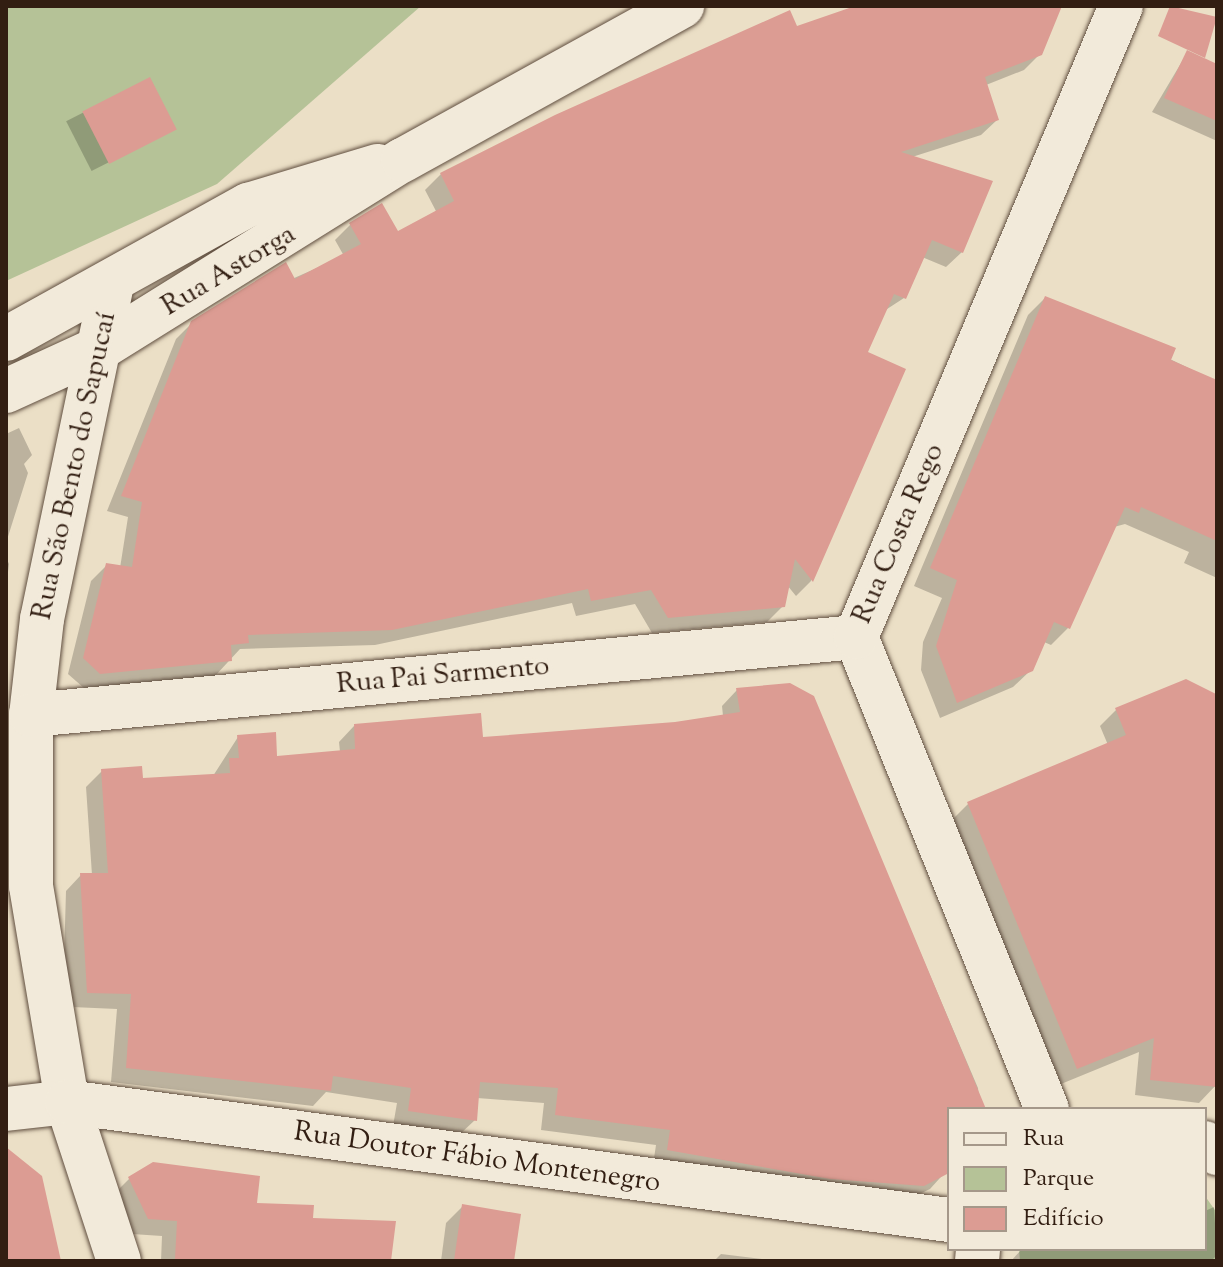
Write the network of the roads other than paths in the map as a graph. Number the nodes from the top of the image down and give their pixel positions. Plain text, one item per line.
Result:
1 (682, 6) edge
2 (1121, 6) edge
3 (403, 160) junction
4 (112, 284) junction
5 (6, 339) edge
6 (102, 347) junction
7 (6, 391) edge
8 (856, 637) junction
9 (31, 715) junction
10 (67, 1102) junction
11 (1046, 1107) edge
12 (6, 1109) edge
13 (947, 1220) edge
14 (119, 1261) edge

1 - 3 street, Rua Astorga
2 - 8 street, Rua Costa Rego
3 - 4 street, Rua Astorga
3 - 6 street, Rua Astorga
4 - 5 street, Rua Astorga
4 - 6 street, Rua São Bento do Sapucaí
6 - 7 street, Rua Astorga
6 - 9 street, Rua São Bento do Sapucaí
8 - 9 street, Rua Pai Sarmento
8 - 11 street, Rua Costa Rego
9 - 10 street, Rua São Bento do Sapucaí
10 - 12 street, Rua Doutor Fábio Montenegro
10 - 13 street, Rua Doutor Fábio Montenegro
10 - 14 street, Rua São Bento do Sapucaí

